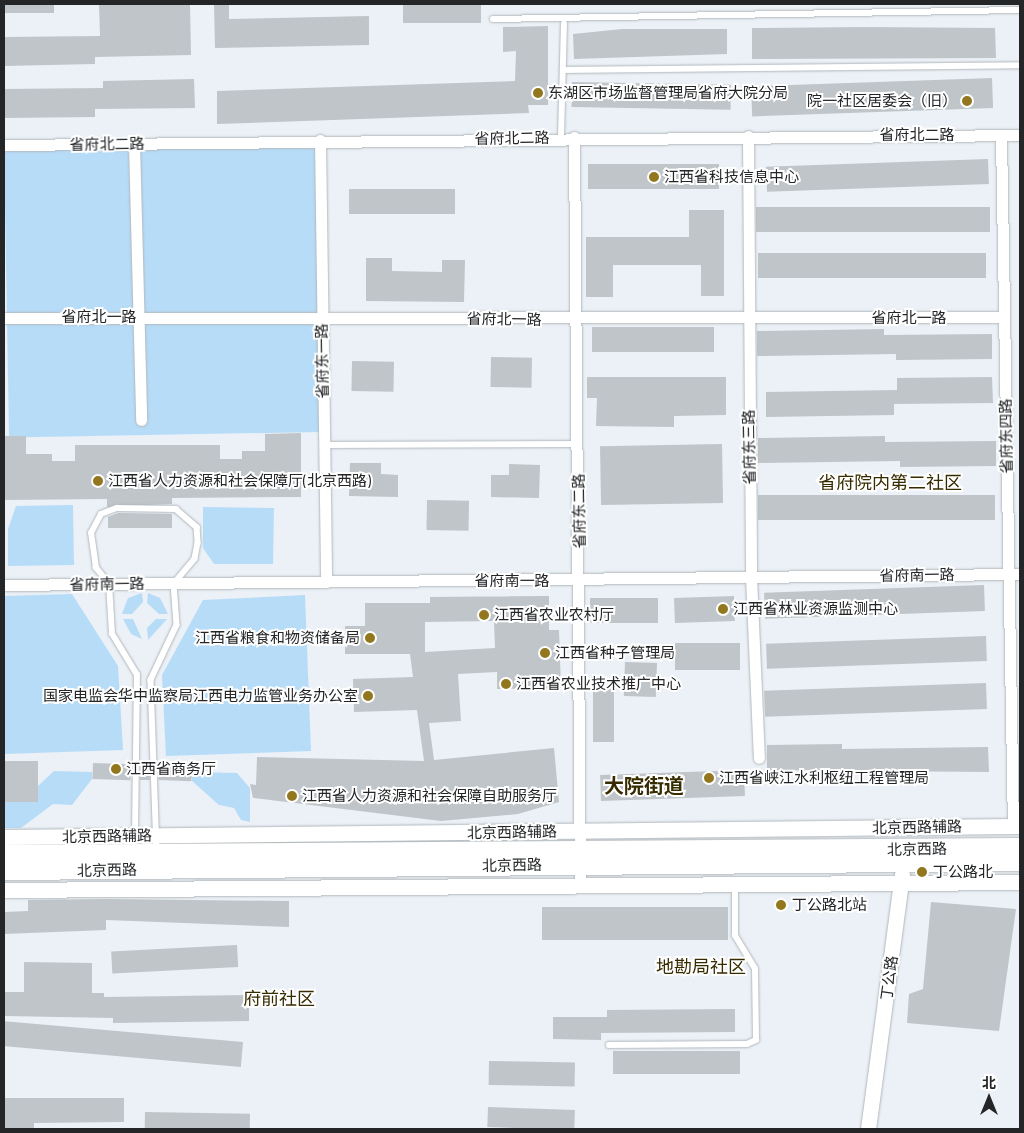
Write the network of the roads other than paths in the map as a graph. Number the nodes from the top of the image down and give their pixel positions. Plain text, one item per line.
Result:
1 (1020, 10) edge
2 (493, 19) dead end
3 (564, 24) dead end
4 (1020, 65) edge
5 (563, 70) junction
6 (1001, 135) junction
7 (1020, 135) edge
8 (748, 136) junction
9 (561, 137) junction
10 (574, 137) junction
11 (320, 140) junction
12 (134, 144) junction
13 (4, 146) edge
14 (322, 316) junction
15 (136, 317) junction
16 (1004, 317) junction
17 (4, 318) edge
18 (746, 319) junction
19 (576, 320) junction
20 (141, 420) dead end
21 (578, 444) junction
22 (324, 445) junction
23 (1014, 574) edge
24 (751, 577) junction
25 (580, 581) junction
26 (326, 582) junction
27 (109, 584) junction
28 (174, 584) junction
29 (4, 585) edge
30 (759, 758) dead end
31 (1016, 826) edge
32 (902, 827) junction
33 (580, 831) junction
34 (135, 836) junction
35 (156, 836) junction
36 (4, 838) edge
37 (1020, 848) edge
38 (157, 853) junction
39 (4, 854) edge
40 (135, 854) junction
41 (580, 857) junction
42 (902, 857) junction
43 (1020, 862) edge
44 (4, 871) edge
45 (1020, 882) edge
46 (902, 883) junction
47 (735, 884) junction
48 (580, 885) junction
49 (4, 890) edge
50 (609, 1045) dead end
51 (868, 1129) edge

1 - 2 lane
3 - 5 lane
4 - 5 lane
5 - 9 lane
6 - 7 street, 省府北二路
6 - 8 street, 省府北二路
6 - 16 street, 省府东四路
8 - 10 street, 省府北二路
8 - 18 street, 省府东三路
9 - 10 street, 省府北二路
9 - 11 street, 省府北二路
10 - 19 street, 省府东二路
11 - 12 street, 省府北二路
11 - 14 street, 省府东一路
12 - 13 street, 省府北二路
12 - 15 street
14 - 15 street, 省府北一路
14 - 19 street, 省府北一路
14 - 22 street, 省府东一路
15 - 17 street, 省府北一路
15 - 20 street
16 - 18 street, 省府北一路
16 - 23 street, 省府东四路
18 - 19 street, 省府北一路
18 - 24 street, 省府东三路
19 - 21 street, 省府东二路
21 - 22 lane
21 - 25 street, 省府东二路
22 - 26 street, 省府东一路
23 - 24 street, 省府南一路
23 - 31 street, 省府东四路
24 - 25 street, 省府南一路
24 - 30 street, 省府东三路
25 - 26 street, 省府南一路
25 - 33 street, 省府东二路
26 - 28 street, 省府南一路
27 - 28 street, 省府南一路
27 - 28 lane
27 - 29 street, 省府南一路
27 - 34 lane
28 - 35 lane
31 - 32 main road, 北京西路辅路
32 - 33 main road, 北京西路辅路
32 - 42 main road, 丁公路
33 - 35 main road, 北京西路辅路
33 - 41 street, 省府东二路
34 - 35 main road, 北京西路辅路
34 - 36 main road, 北京西路辅路
34 - 40 lane
35 - 38 lane
37 - 42 main road, 北京西路
38 - 40 main road, 北京西路
38 - 41 main road, 北京西路
39 - 40 main road, 北京西路
41 - 42 main road, 北京西路
41 - 44 main road, 北京西路
41 - 48 street, 省府东二路
42 - 43 main road, 北京西路
42 - 46 main road, 丁公路
45 - 46 main road
46 - 47 main road
46 - 51 main road, 丁公路
47 - 48 main road
47 - 50 lane
48 - 49 main road

